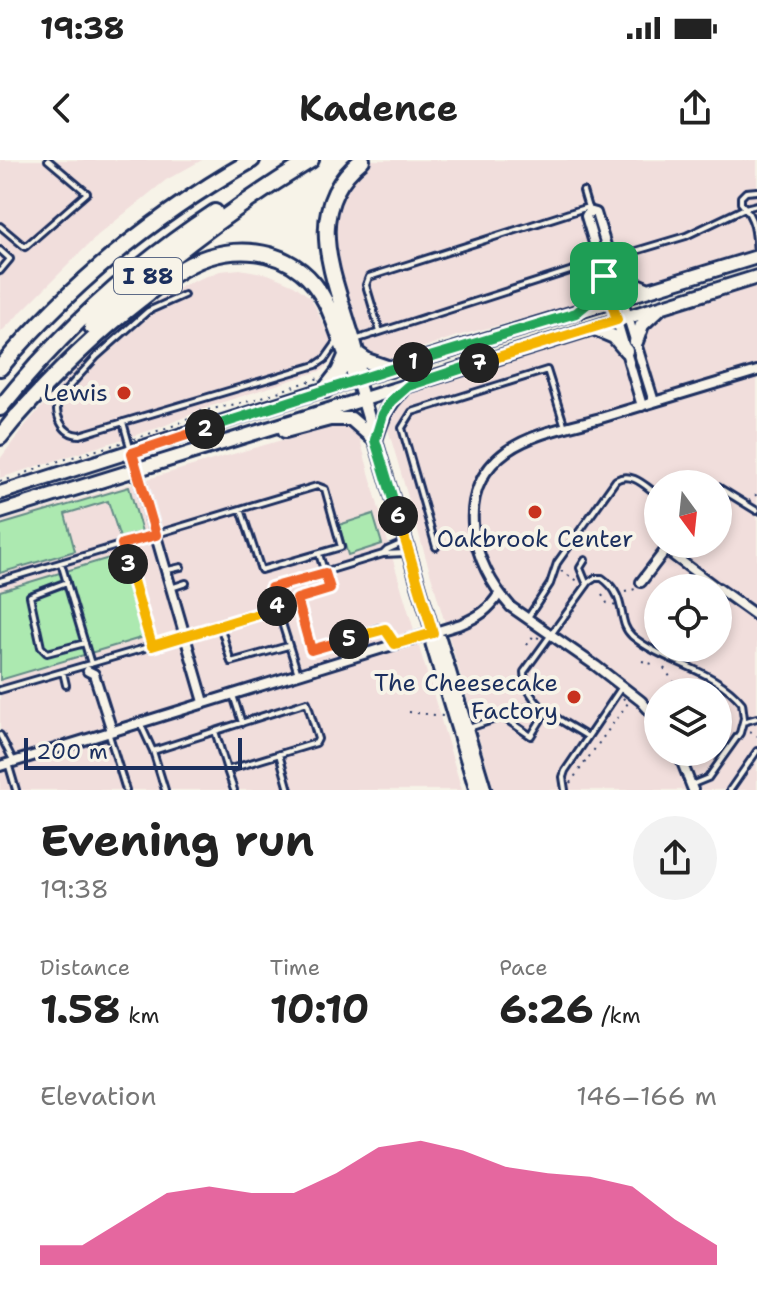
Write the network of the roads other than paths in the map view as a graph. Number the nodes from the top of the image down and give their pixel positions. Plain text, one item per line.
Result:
1 (48, 160) edge
2 (252, 160) edge
3 (310, 160) edge
4 (362, 160) edge
5 (583, 191) dead end
6 (757, 191) edge
7 (757, 205) edge
8 (745, 208) junction
9 (589, 209) junction
10 (0, 226) edge
11 (0, 250) edge
12 (757, 257) edge
13 (600, 262) junction
14 (609, 269) junction
15 (0, 271) edge
16 (757, 277) edge
17 (649, 290) junction
18 (184, 295) dead end
19 (617, 300) junction
20 (661, 307) junction
21 (576, 313) junction
22 (623, 319) junction
23 (593, 328) junction
24 (380, 332) junction
25 (349, 346) junction
26 (631, 346) junction
27 (0, 368) edge
28 (390, 369) junction
29 (757, 371) edge
30 (357, 379) junction
31 (325, 383) junction
32 (408, 386) junction
33 (363, 400) junction
34 (654, 402) junction
35 (642, 406) junction
36 (0, 408) edge
37 (12, 422) junction
38 (123, 422) junction
39 (270, 429) junction
40 (565, 429) junction
41 (0, 437) edge
42 (375, 440) junction
43 (132, 453) junction
44 (137, 470) junction
45 (644, 485) edge
46 (0, 493) edge
47 (732, 496) edge
48 (241, 509) junction
49 (757, 511) edge
50 (0, 512) edge
51 (156, 535) junction
52 (122, 544) junction
53 (407, 547) junction
54 (436, 547) dead end
55 (319, 554) junction
56 (383, 554) junction
57 (660, 558) edge
58 (681, 558) edge
59 (585, 560) dead end
60 (61, 563) junction
61 (181, 567) dead end
62 (166, 571) junction
63 (325, 573) junction
64 (701, 574) edge
65 (0, 581) edge
66 (67, 582) junction
67 (641, 582) road end
68 (186, 583) dead end
69 (587, 585) junction
70 (171, 588) junction
71 (499, 594) junction
72 (732, 598) edge
73 (278, 608) junction
74 (757, 616) edge
75 (527, 619) junction
76 (220, 625) junction
77 (433, 633) junction
78 (549, 634) junction
79 (185, 636) junction
80 (342, 641) junction
81 (85, 643) junction
82 (395, 644) junction
83 (152, 646) junction
84 (289, 646) junction
85 (344, 660) junction
86 (88, 667) junction
87 (63, 672) junction
88 (298, 674) junction
89 (66, 685) dead end
90 (622, 686) junction
91 (0, 690) edge
92 (233, 694) junction
93 (204, 702) junction
94 (538, 704) junction
95 (644, 707) edge
96 (547, 710) junction
97 (503, 717) junction
98 (757, 718) edge
99 (140, 722) junction
100 (743, 722) junction
101 (242, 723) junction
102 (466, 729) junction
103 (215, 731) junction
104 (110, 732) junction
105 (0, 735) edge
106 (588, 737) junction
107 (153, 751) junction
108 (757, 751) edge
109 (279, 754) junction
110 (8, 764) edge
111 (684, 766) edge
112 (227, 770) junction
113 (692, 787) edge
114 (16, 790) edge
115 (126, 790) edge
116 (165, 790) edge
117 (234, 790) edge
118 (289, 790) edge
119 (476, 790) edge
120 (485, 790) edge
121 (565, 790) edge
122 (730, 790) edge

1 - 10 lane
2 - 27 highway, I 88
3 - 36 highway, I 88
3 - 37 highway, I 88
4 - 25 highway
5 - 9 lane
6 - 8 lane
7 - 8 lane
8 - 12 lane
8 - 14 lane
9 - 13 street
9 - 14 street
9 - 24 lane
11 - 15 lane
12 - 17 main road
13 - 14 street
13 - 14 lane
13 - 24 lane
14 - 17 main road
14 - 19 street
14 - 21 main road
16 - 20 main road
17 - 19 main road
18 - 38 lane
19 - 21 main road
19 - 22 street
20 - 22 main road
20 - 26 main road
21 - 28 main road
22 - 23 main road
22 - 26 street
23 - 26 main road
23 - 32 main road
24 - 25 lane
25 - 28 highway
25 - 30 highway
25 - 31 highway
25 - 37 highway
25 - 38 lane
26 - 34 street
26 - 35 street
28 - 30 main road
29 - 34 street
30 - 31 main road
30 - 33 street
31 - 43 main road
32 - 33 main road
32 - 42 main road
33 - 39 main road
33 - 42 street
34 - 35 street
35 - 40 street
37 - 41 highway, I 88
38 - 43 lane
39 - 42 main road
39 - 44 main road
40 - 54 lane
40 - 71 street
42 - 53 street
43 - 44 street
43 - 46 main road
44 - 50 main road
44 - 51 street
45 - 75 lane
47 - 49 lane
48 - 51 lane
48 - 55 lane
48 - 55 lane
51 - 52 lane
51 - 62 street
52 - 60 lane
52 - 83 lane
53 - 56 lane
53 - 56 lane
53 - 77 street
55 - 63 lane
56 - 63 lane
57 - 67 street
58 - 64 street
59 - 69 lane
60 - 65 lane
60 - 66 lane
61 - 62 lane
62 - 70 street
63 - 73 lane
63 - 80 lane
66 - 81 lane
66 - 81 lane
68 - 70 lane
69 - 78 lane
69 - 100 lane
70 - 79 street
71 - 75 street
71 - 77 street
72 - 74 street
73 - 76 lane
73 - 84 lane
75 - 78 street
76 - 79 lane
76 - 84 lane
77 - 82 street
77 - 102 street
77 - 119 street
78 - 90 street
78 - 94 lane
79 - 83 lane
79 - 93 street
80 - 82 lane
80 - 85 lane
81 - 86 lane
82 - 85 street
83 - 86 lane
84 - 88 lane
85 - 88 street
86 - 87 lane
86 - 104 street
87 - 89 lane
87 - 91 lane
88 - 92 street
90 - 95 street
90 - 106 lane
92 - 93 street
92 - 101 lane
93 - 99 street
94 - 96 lane
94 - 97 lane
96 - 97 lane
96 - 106 lane
97 - 102 lane
98 - 100 lane
99 - 104 street
99 - 107 lane
100 - 113 lane
101 - 103 lane
101 - 109 lane
102 - 120 street
103 - 107 lane
103 - 112 lane
104 - 110 street
104 - 115 lane
105 - 110 lane
106 - 121 lane
107 - 116 lane
108 - 122 lane
109 - 112 lane
109 - 118 lane
110 - 114 lane
111 - 113 street
112 - 117 lane

